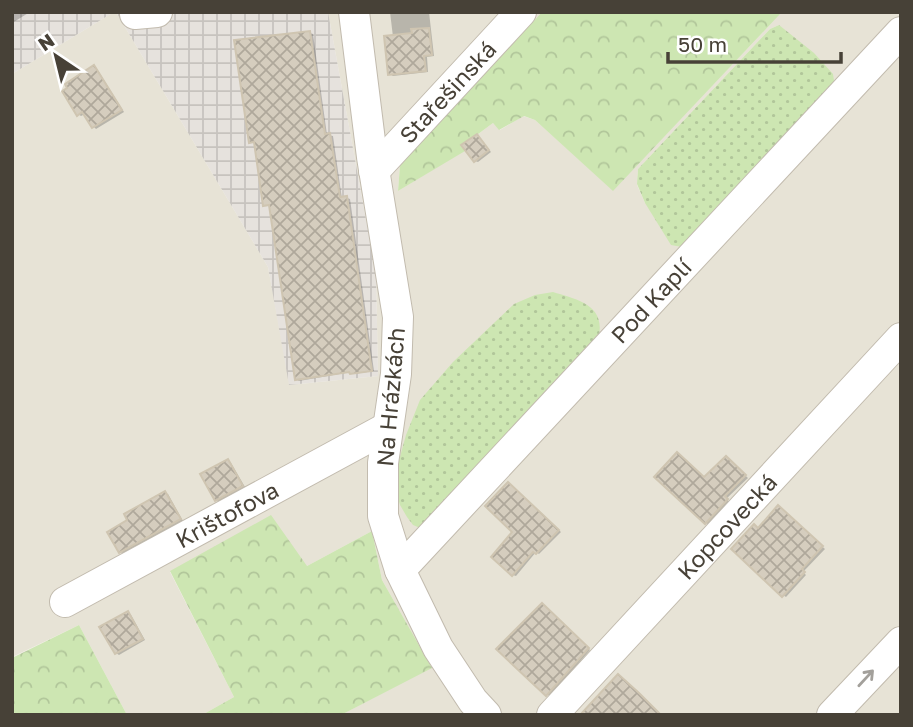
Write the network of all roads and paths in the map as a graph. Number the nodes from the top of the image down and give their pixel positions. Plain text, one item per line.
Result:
1 (354, 12) edge
2 (521, 12) edge
3 (901, 32) edge
4 (374, 171) junction
5 (901, 338) edge
6 (388, 427) junction
7 (400, 570) junction
8 (65, 603) dead end
9 (901, 642) edge
10 (486, 715) edge
11 (552, 715) edge
12 (832, 715) edge

1 - 4 street, Na Hrázkách
2 - 4 street, Stařešinská
3 - 7 street, Pod Kaplí
4 - 6 street, Na Hrázkách
5 - 11 street, Kopcovecká
6 - 7 street, Na Hrázkách
6 - 8 street, Krištofova
7 - 10 street, Na Hrázkách
12 -> 9 street

